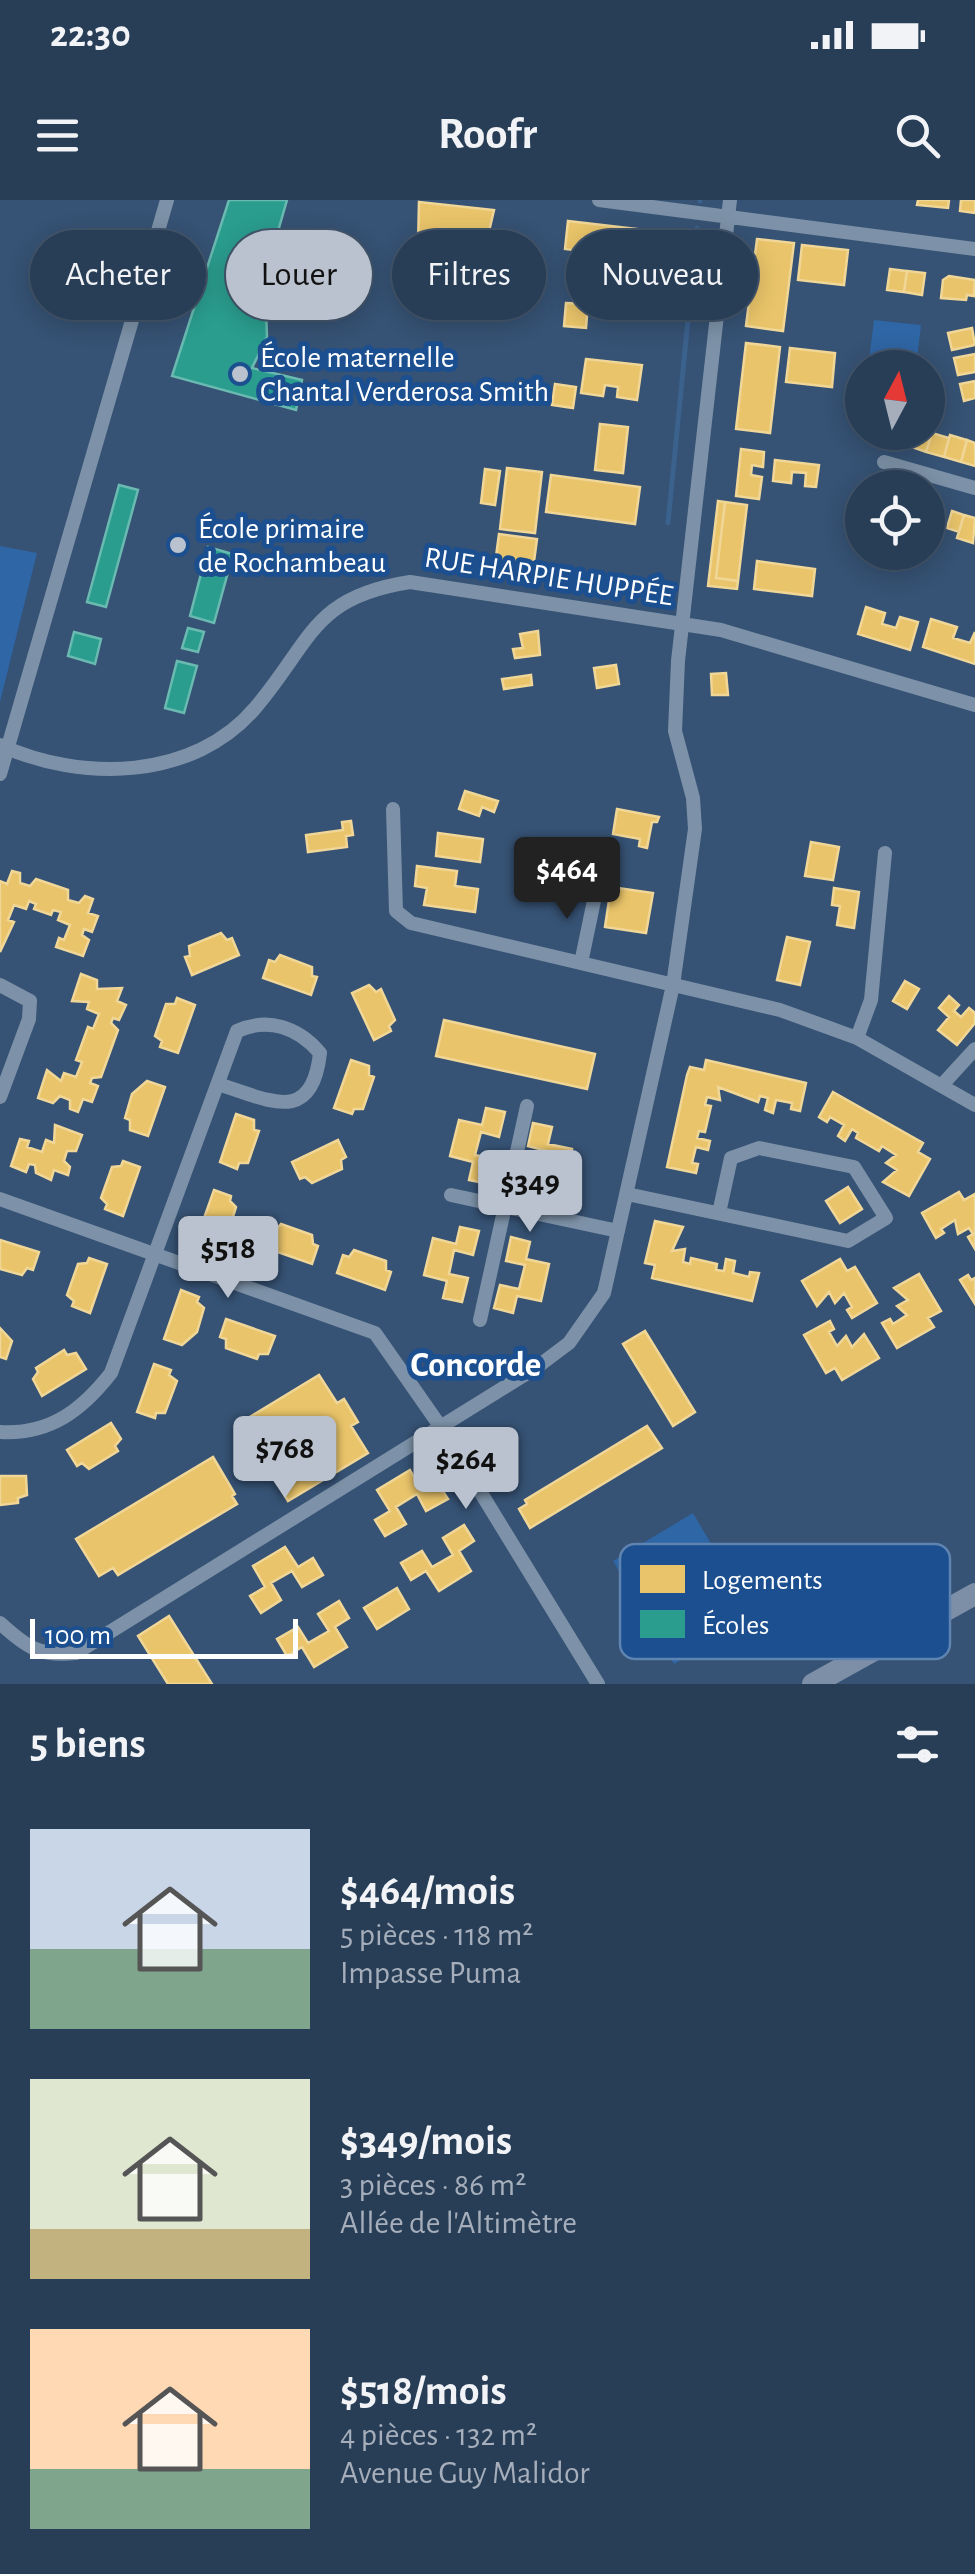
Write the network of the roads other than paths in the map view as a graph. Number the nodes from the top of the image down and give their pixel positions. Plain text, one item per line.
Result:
1 (167, 200) edge
2 (599, 200) edge
3 (730, 200) edge
4 (728, 216) junction
5 (975, 249) edge
6 (884, 462) dead end
7 (975, 488) edge
8 (683, 624) junction
9 (975, 705) edge
10 (5, 747) edge
11 (0, 774) edge
12 (393, 809) dead end
13 (885, 853) dead end
14 (596, 890) dead end
15 (581, 963) junction
16 (0, 985) edge
17 (673, 985) junction
18 (857, 1038) junction
19 (975, 1049) edge
20 (218, 1084) junction
21 (942, 1085) junction
22 (0, 1096) edge
23 (975, 1105) edge
24 (527, 1106) dead end
25 (627, 1194) junction
26 (451, 1195) dead end
27 (0, 1200) edge
28 (506, 1208) junction
29 (719, 1213) junction
30 (618, 1231) junction
31 (154, 1254) junction
32 (480, 1320) dead end
33 (440, 1426) junction
34 (0, 1432) edge
35 (975, 1594) edge
36 (950, 1608) edge
37 (0, 1623) edge
38 (858, 1659) edge
39 (598, 1684) edge
40 (813, 1684) edge

1 - 10 street
2 - 4 street
3 - 4 street
4 - 5 street
4 - 8 street
6 - 7 street
8 - 9 street, RUE HARPIE HUPPÉE
8 - 10 street, RUE HARPIE HUPPÉE
8 - 17 street
10 - 11 street
12 - 15 street
13 - 18 street
14 - 15 street
15 - 17 street
16 - 22 street
17 - 18 street
17 - 25 street
18 - 21 street
19 - 21 street
20 - 20 street
20 - 31 street
21 - 23 street
24 - 28 street
25 - 29 street
25 - 30 street
26 - 28 street
27 - 31 street
28 - 30 street
28 - 32 street
29 - 29 street
30 - 33 street
31 - 33 street
31 - 34 street
33 - 37 street
33 - 39 street
35 - 36 main road
38 - 40 main road

